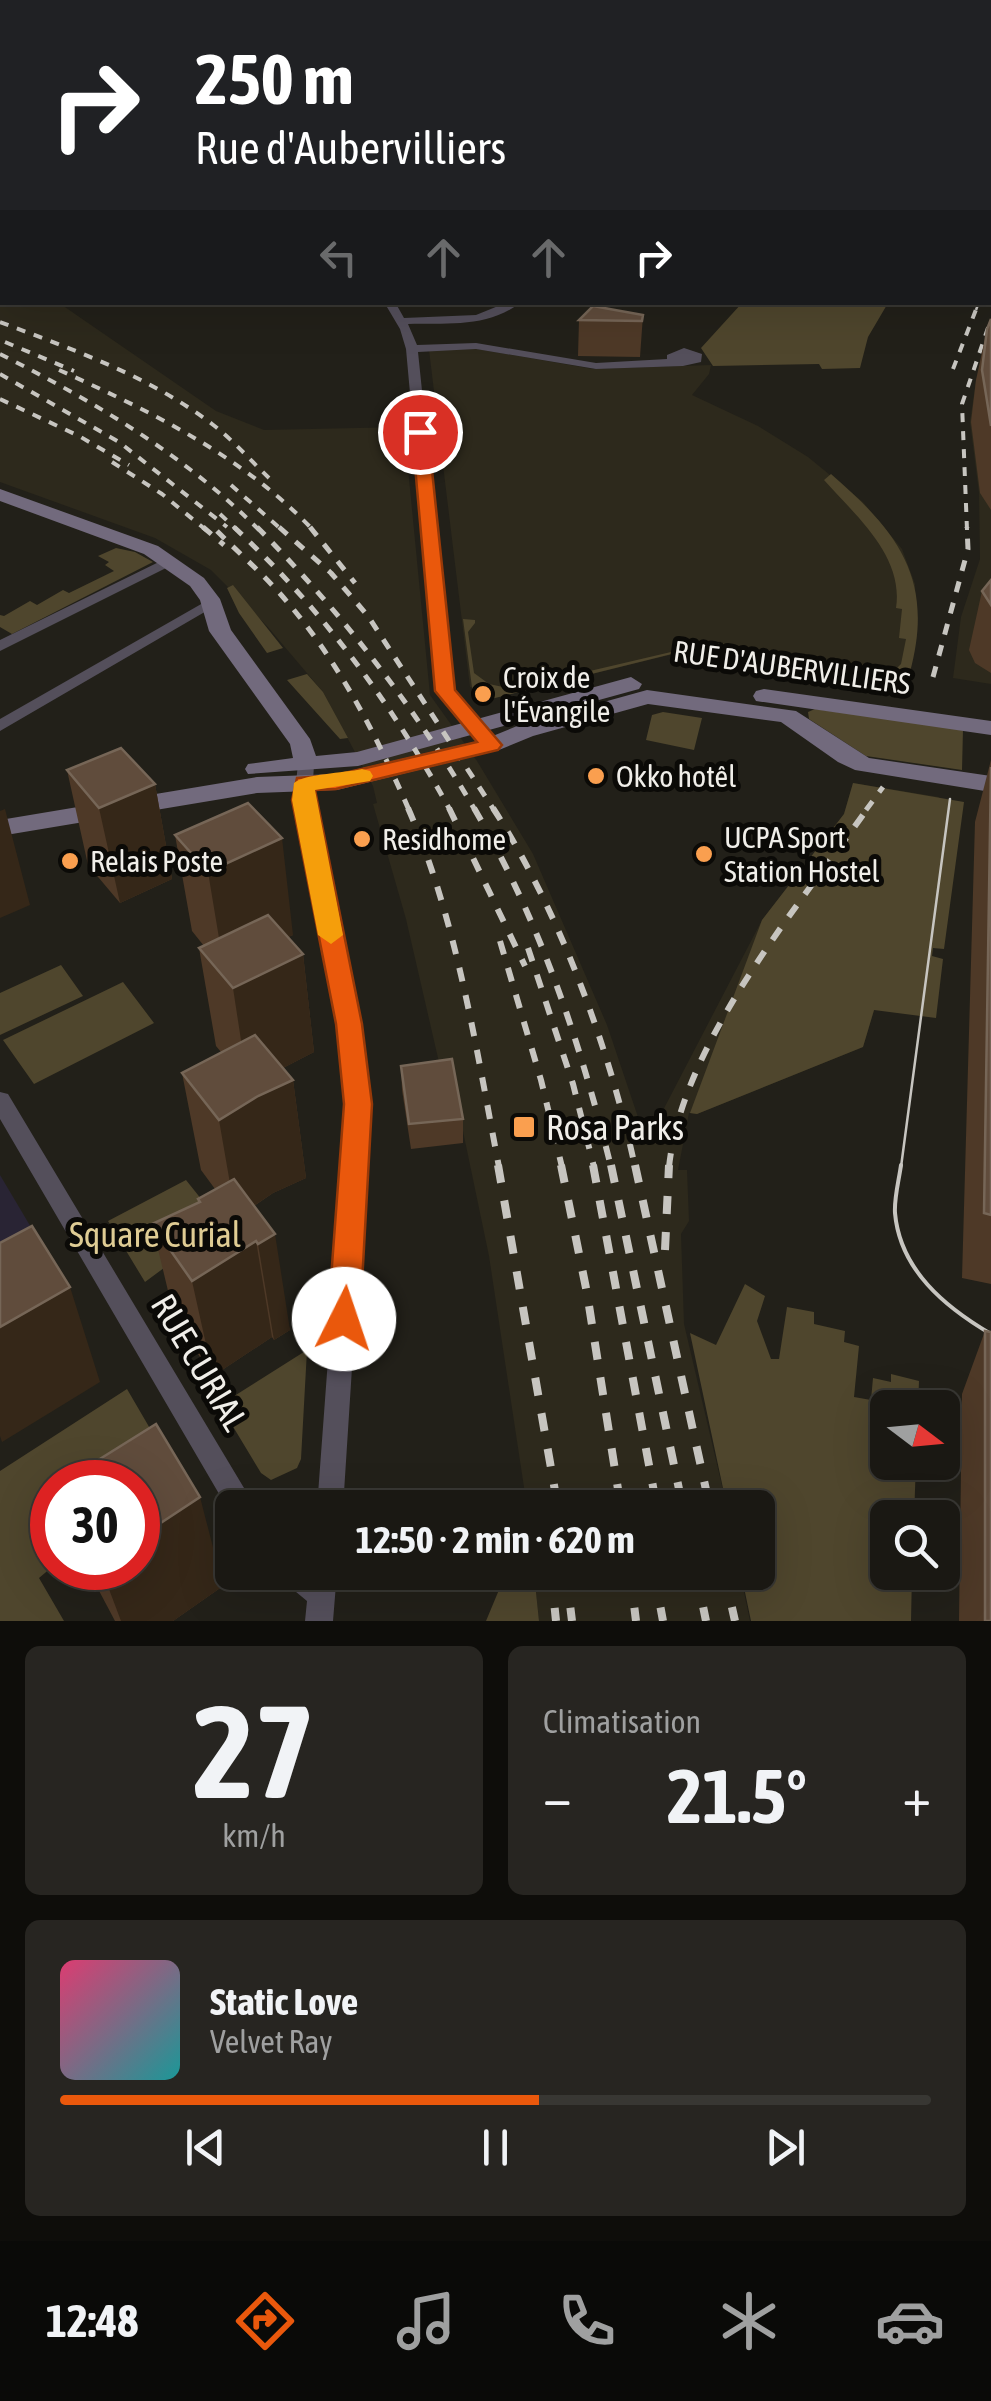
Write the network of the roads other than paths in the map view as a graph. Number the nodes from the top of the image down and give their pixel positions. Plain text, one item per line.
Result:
1 (391, 305) edge
2 (513, 305) edge
3 (402, 322) junction
4 (412, 348) junction
5 (678, 362) dead end
6 (0, 495) edge
7 (168, 561) junction
8 (210, 603) junction
9 (0, 646) edge
10 (0, 726) edge
11 (979, 726) edge
12 (483, 736) junction
13 (305, 774) junction
14 (991, 784) edge
15 (0, 810) edge
16 (0, 828) edge
17 (0, 1100) edge
18 (232, 1490) edge
19 (331, 1490) edge

1 - 3 street
2 - 3 street
3 - 4 street
4 - 5 street
4 - 12 street
6 - 7 main road
7 - 8 main road
7 - 9 street
8 - 10 street
8 - 13 main road
11 - 12 main road, RUE D'AUBERVILLIERS
12 - 13 main road, RUE D'AUBERVILLIERS
12 - 14 main road, RUE D'AUBERVILLIERS
13 - 15 main road
13 - 16 main road
13 - 19 street
17 - 18 street, RUE CURIAL

